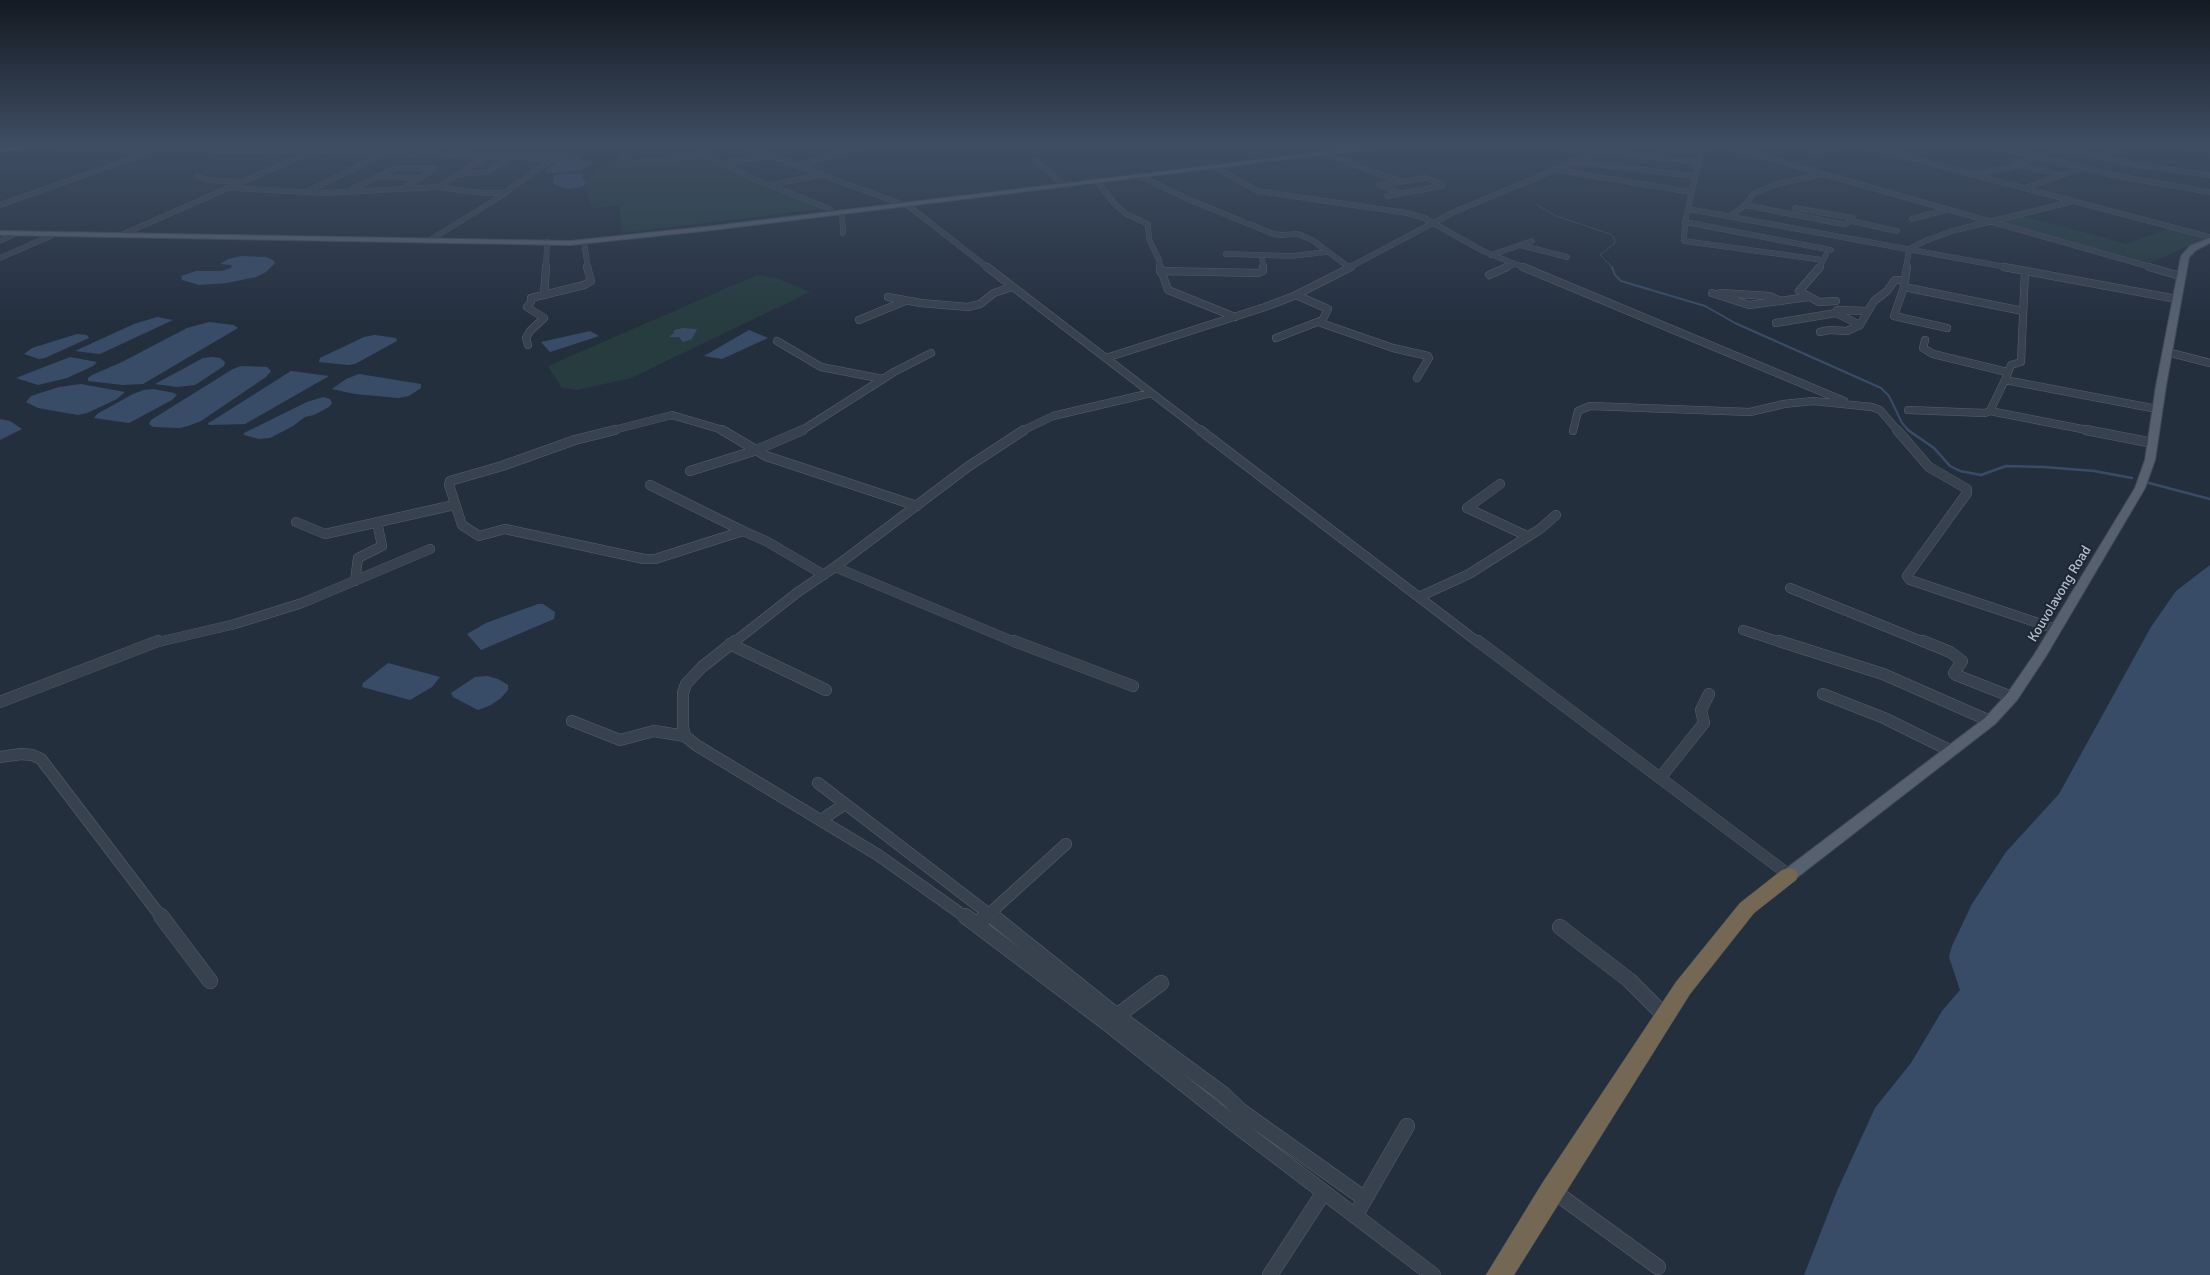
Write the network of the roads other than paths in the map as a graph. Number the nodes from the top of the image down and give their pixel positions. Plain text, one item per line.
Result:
1 (196, 202) edge
2 (490, 202) edge
3 (814, 202) edge
4 (899, 202) edge
5 (916, 202) edge
6 (1114, 202) edge
7 (1196, 202) edge
8 (1336, 202) edge
9 (1477, 202) edge
10 (1689, 202) edge
11 (1920, 202) edge
12 (2068, 202) edge
13 (2080, 202) edge
14 (1746, 203) joint
15 (903, 204) junction
16 (1688, 208) junction
17 (1946, 210) junction
18 (842, 212) junction
19 (832, 213) junction
20 (1731, 216) junction
21 (1912, 219) dead end
22 (1685, 222) junction
23 (1987, 222) junction
24 (1434, 223) junction
25 (1957, 223) dead end
26 (1969, 227) junction
27 (1898, 231) dead end
28 (0, 233) edge
29 (16, 233) junction
30 (843, 233) dead end
31 (55, 234) junction
32 (121, 235) junction
33 (1840, 236) junction
34 (2210, 238) edge
35 (430, 240) junction
36 (0, 241) edge
37 (1532, 241) dead end
38 (1684, 241) junction
39 (548, 242) junction
40 (584, 242) junction
41 (1520, 245) junction
42 (1909, 249) junction
43 (1683, 250) dead end
44 (1831, 250) junction
45 (1326, 252) junction
46 (1226, 254) dead end
47 (1262, 255) junction
48 (1491, 255) junction
49 (1567, 257) dead end
50 (0, 258) edge
51 (1822, 260) junction
52 (1516, 264) junction
53 (1350, 268) junction
54 (1160, 271) junction
55 (2026, 271) junction
56 (1489, 275) dead end
57 (2180, 276) junction
58 (1904, 284) junction
59 (1012, 286) junction
60 (544, 295) junction
61 (1296, 295) junction
62 (888, 297) dead end
63 (1809, 297) junction
64 (2177, 299) junction
65 (905, 301) junction
66 (1782, 301) junction
67 (1836, 301) dead end
68 (2023, 310) junction
69 (1868, 311) junction
70 (1836, 313) junction
71 (1235, 317) junction
72 (858, 320) dead end
73 (1320, 322) junction
74 (1776, 323) dead end
75 (1860, 325) junction
76 (1947, 328) dead end
77 (1820, 332) dead end
78 (1276, 338) dead end
79 (1925, 340) dead end
80 (778, 341) dead end
81 (528, 345) dead end
82 (2167, 352) junction
83 (931, 353) dead end
84 (1106, 358) junction
85 (2210, 363) edge
86 (2007, 372) junction
87 (1417, 378) dead end
88 (884, 379) junction
89 (2005, 380) junction
90 (1151, 393) junction
91 (1854, 406) junction
92 (2157, 409) junction
93 (1908, 410) dead end
94 (1990, 411) junction
95 (1573, 431) dead end
96 (2153, 443) junction
97 (754, 451) junction
98 (690, 471) dead end
99 (1500, 484) dead end
100 (650, 485) dead end
101 (454, 505) junction
102 (917, 506) junction
103 (1556, 515) dead end
104 (296, 522) dead end
105 (377, 522) junction
106 (743, 531) junction
107 (1527, 536) junction
108 (430, 549) dead end
109 (835, 567) junction
110 (824, 574) junction
111 (355, 581) junction
112 (1790, 588) dead end
113 (1419, 597) junction
114 (2056, 629) junction
115 (1743, 630) dead end
116 (730, 644) junction
117 (1133, 686) dead end
118 (826, 690) dead end
119 (1709, 694) dead end
120 (1823, 694) dead end
121 (2012, 697) junction
122 (0, 702) edge
123 (572, 721) dead end
124 (1990, 721) junction
125 (685, 736) junction
126 (1951, 751) junction
127 (0, 757) edge
128 (1660, 778) junction
129 (818, 783) dead end
130 (845, 804) junction
131 (821, 820) junction
132 (1066, 844) dead end
133 (1789, 875) junction
134 (989, 914) junction
135 (976, 926) junction
136 (1560, 927) dead end
137 (210, 982) dead end
138 (1161, 982) dead end
139 (1665, 1016) junction
140 (1112, 1020) junction
141 (1237, 1117) junction
142 (1408, 1126) dead end
143 (1552, 1190) junction
144 (1324, 1192) junction
145 (1366, 1199) junction
146 (1355, 1216) junction
147 (1658, 1267) dead end
148 (1270, 1275) edge
149 (1433, 1275) edge
150 (1499, 1275) edge

1 - 32 street
2 - 35 street
3 - 19 street
4 - 15 street
5 - 15 main road
6 - 54 street
7 - 45 street
8 - 24 street
9 - 24 street
10 - 16 street
11 - 17 street
12 - 23 street
13 - 34 street
14 - 20 street
14 - 27 street
15 - 18 main road
15 - 59 street
16 - 20 street
16 - 22 street
17 - 21 street
17 - 23 street
18 - 19 main road
18 - 30 street
19 - 40 main road
20 - 33 street
22 - 38 street
22 - 44 street
23 - 26 street
23 - 57 street
24 - 48 street
24 - 53 street
25 - 26 street
26 - 42 street
28 - 29 main road
29 - 31 main road
29 - 36 street
31 - 32 main road
31 - 50 street
32 - 35 main road
33 - 42 street
33 - 44 street
34 - 57 main road, Kouvolavong Road
35 - 39 main road
37 - 41 street
38 - 43 street
38 - 51 street
39 - 40 main road
39 - 60 street
40 - 60 street
41 - 48 street
41 - 49 street
42 - 55 street
42 - 58 street
44 - 51 street
45 - 47 street
45 - 53 street
46 - 47 street
47 - 54 street
48 - 52 street
51 - 63 street
52 - 56 street
52 - 91 street
53 - 61 street
54 - 71 street
55 - 64 street
55 - 68 street
57 - 64 main road, Kouvolavong Road
58 - 68 street
58 - 69 street
58 - 76 street
59 - 65 street
59 - 84 street
60 - 81 street
61 - 71 street
61 - 73 street
62 - 65 street
63 - 66 street
63 - 67 street
64 - 82 main road, Kouvolavong Road
65 - 72 street
66 - 66 street
68 - 86 street
69 - 70 street
69 - 75 street
70 - 74 street
70 - 75 street
71 - 84 street
73 - 78 street
73 - 87 street
75 - 77 street
79 - 86 street
80 - 88 street
82 - 85 street
82 - 92 main road, Kouvolavong Road
83 - 88 street
84 - 90 street
86 - 89 street
88 - 97 street
89 - 92 street
89 - 94 street
90 - 102 street
90 - 113 street
91 - 95 street
91 - 114 street
92 - 96 main road, Kouvolavong Road
93 - 94 street
94 - 96 street
96 - 114 main road, Kouvolavong Road
97 - 98 street
97 - 101 street
97 - 102 street
99 - 107 street
100 - 106 street
101 - 105 street
101 - 106 street
102 - 109 street
103 - 107 street
104 - 105 street
105 - 111 street
106 - 110 street
107 - 113 street
108 - 111 street
109 - 110 street
109 - 117 street
110 - 116 street
111 - 122 street
112 - 121 street
113 - 128 street
114 - 121 main road, Kouvolavong Road
115 - 124 street
116 - 118 street
116 - 125 street
119 - 128 street
120 - 126 street
121 - 124 main road, Kouvolavong Road
123 - 125 street
124 - 126 main road, Kouvolavong Road
125 - 131 street
126 - 133 main road, Kouvolavong Road
127 - 137 street
128 - 133 street
129 - 130 street
130 - 131 street
130 - 134 street
131 - 135 street
132 - 134 street
133 - 139 highway
134 - 135 street
134 - 140 street
135 - 140 street
136 - 139 street
138 - 140 street
139 - 143 highway
140 - 141 street
141 - 144 street
141 - 145 street
142 - 145 street
143 - 147 street
143 - 150 highway
144 - 146 street
144 - 148 street
145 - 146 street
146 - 149 street

